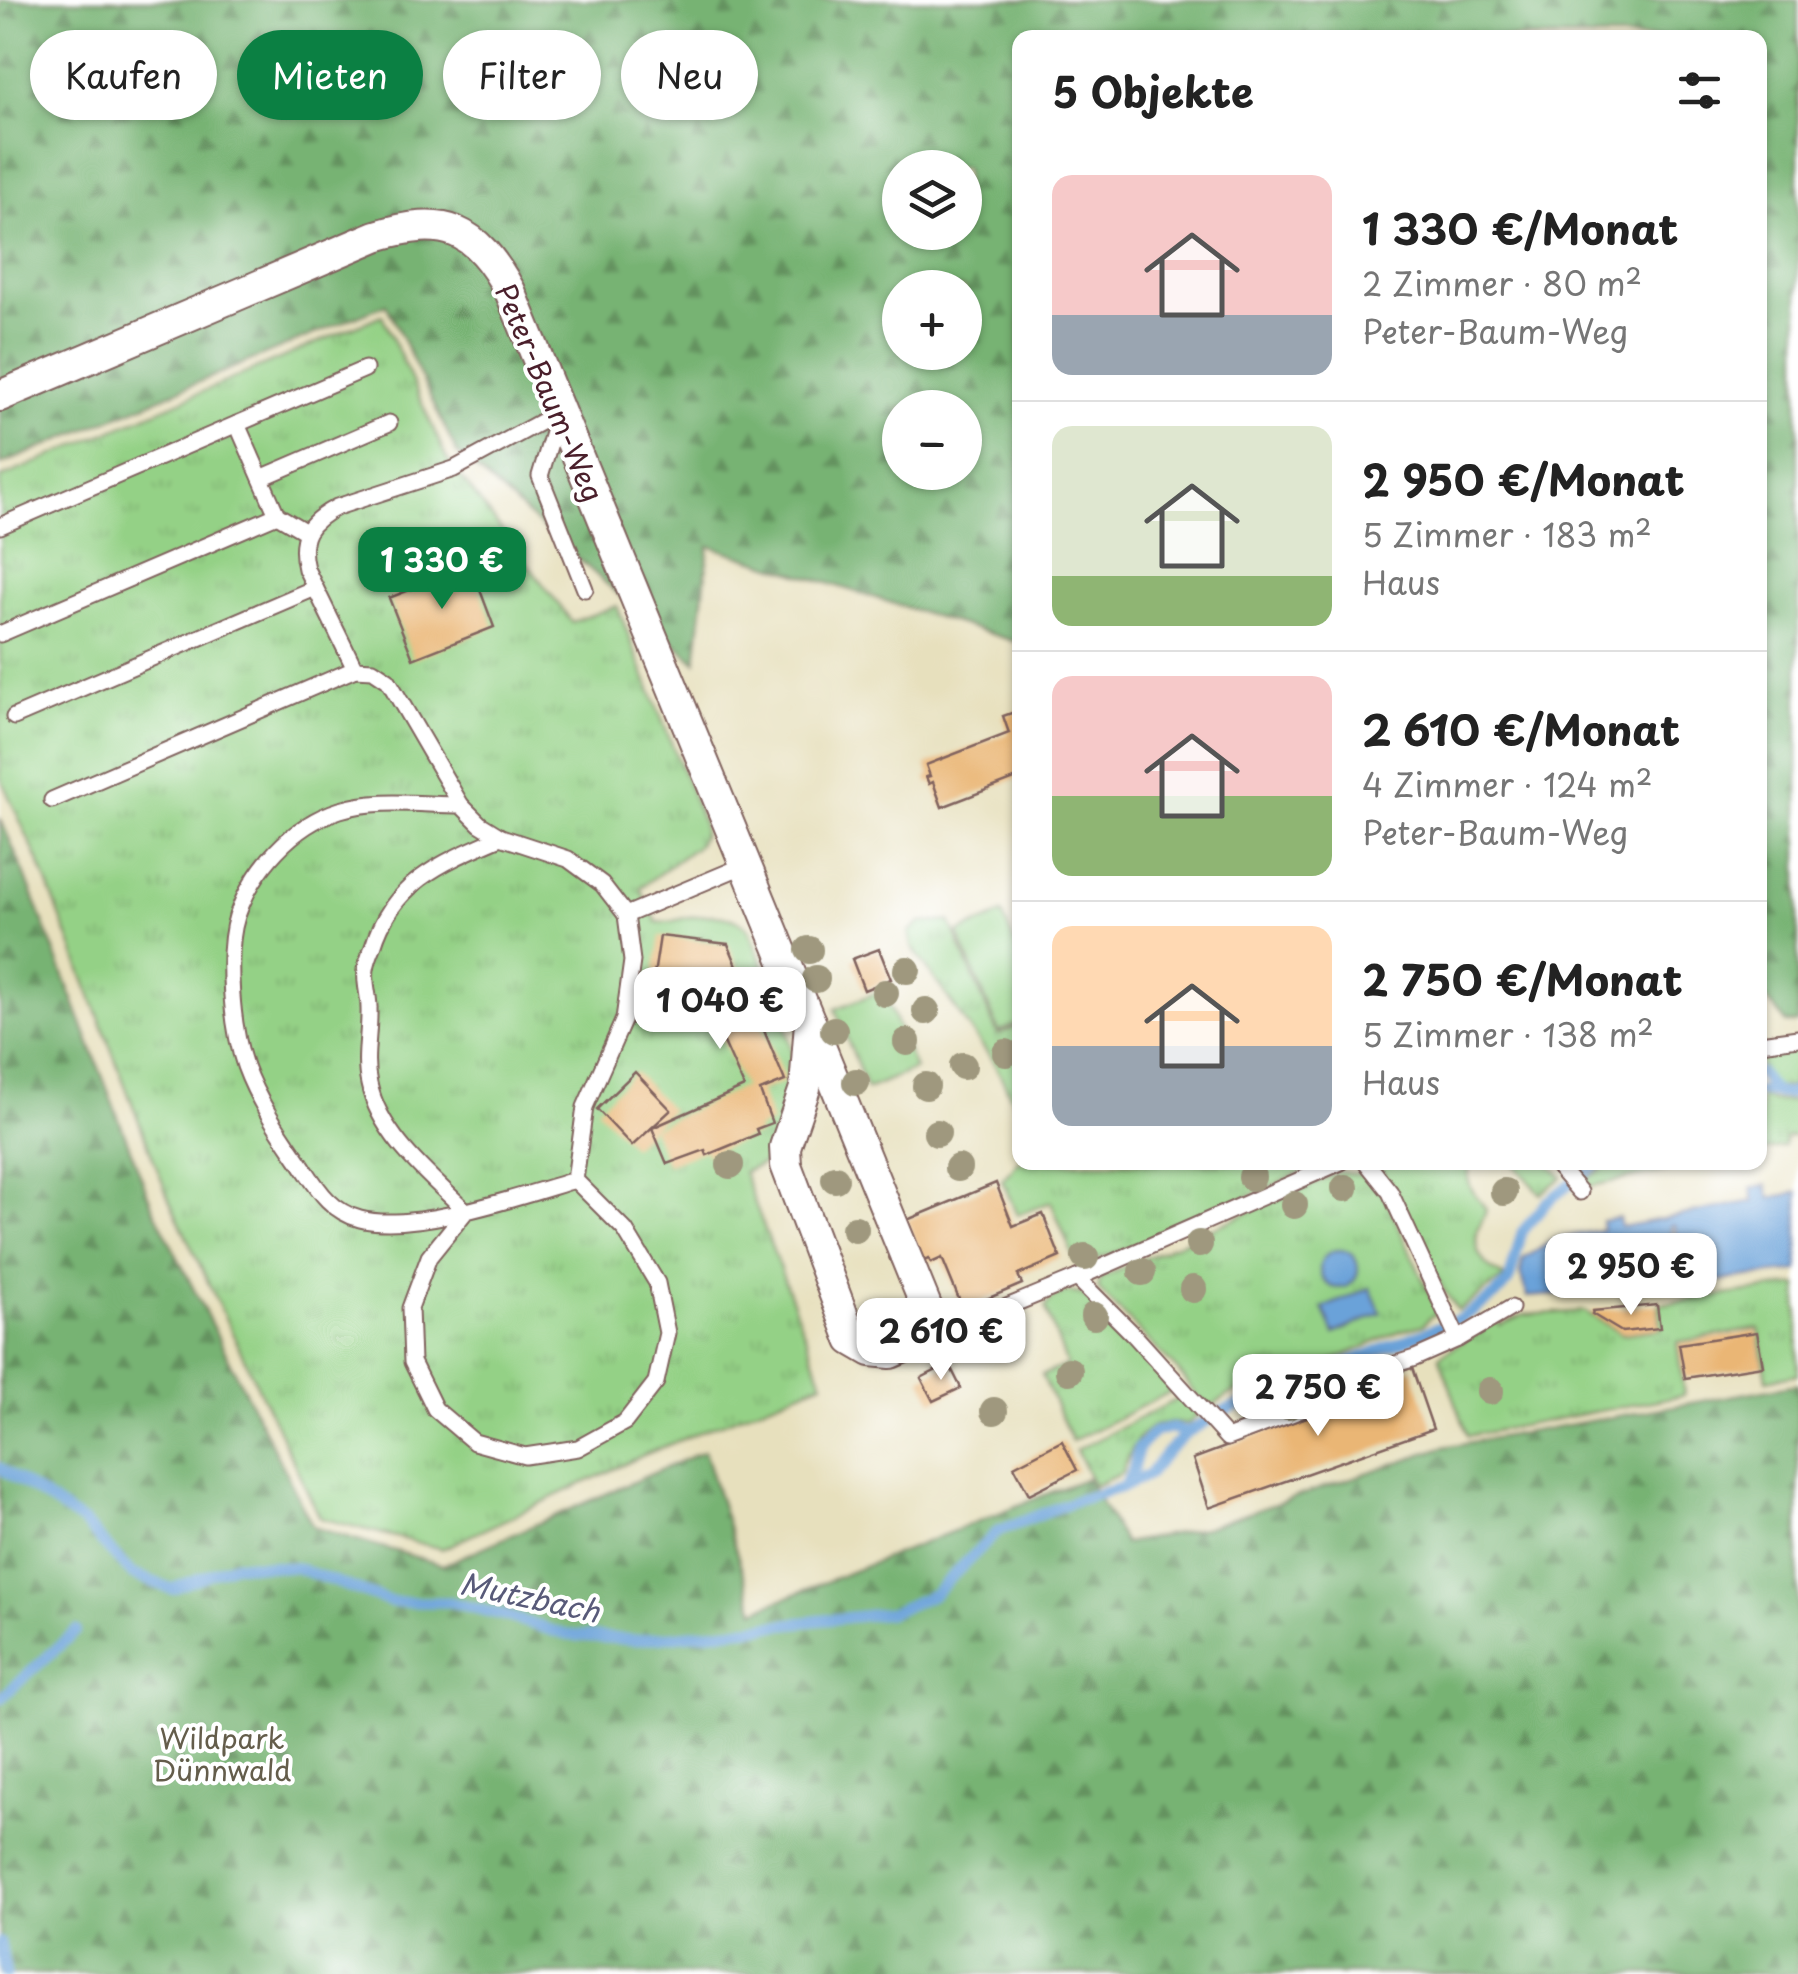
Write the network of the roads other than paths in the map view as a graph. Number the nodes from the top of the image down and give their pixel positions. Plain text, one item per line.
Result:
1 (365, 369) dead end
2 (0, 396) edge
3 (560, 412) junction
4 (389, 423) dead end
5 (237, 424) junction
6 (261, 478) junction
7 (278, 514) junction
8 (0, 526) edge
9 (306, 532) junction
10 (315, 588) junction
11 (585, 589) dead end
12 (0, 634) edge
13 (355, 669) junction
14 (14, 718) dead end
15 (52, 800) dead end
16 (461, 805) junction
17 (502, 837) junction
18 (746, 866) junction
19 (626, 915) junction
20 (810, 1022) junction
21 (1798, 1038) edge
22 (1767, 1041) edge
23 (1323, 1170) edge
24 (1372, 1170) edge
25 (1561, 1170) edge
26 (576, 1180) junction
27 (1579, 1190) dead end
28 (466, 1211) junction
29 (1077, 1278) junction
30 (1511, 1308) dead end
31 (927, 1328) junction
32 (1457, 1335) junction

1 - 5 lane
2 - 3 street, Peter-Baum-Weg
3 - 9 lane
3 - 11 lane
3 - 18 street, Peter-Baum-Weg
4 - 6 lane
5 - 6 lane
5 - 8 lane
6 - 7 lane
7 - 9 lane
7 - 12 lane
9 - 10 lane
10 - 13 lane
10 - 14 lane
13 - 15 lane
13 - 16 lane
16 - 17 lane
16 - 28 lane
17 - 19 lane
17 - 28 lane
18 - 19 lane
18 - 20 street, Peter-Baum-Weg
19 - 26 lane
20 - 31 street, Peter-Baum-Weg
20 - 31 street, Peter-Baum-Weg
21 - 22 lane
23 - 29 lane
24 - 32 lane
25 - 27 lane
26 - 28 lane
26 - 28 lane
29 - 31 lane
29 - 32 lane
30 - 32 lane

